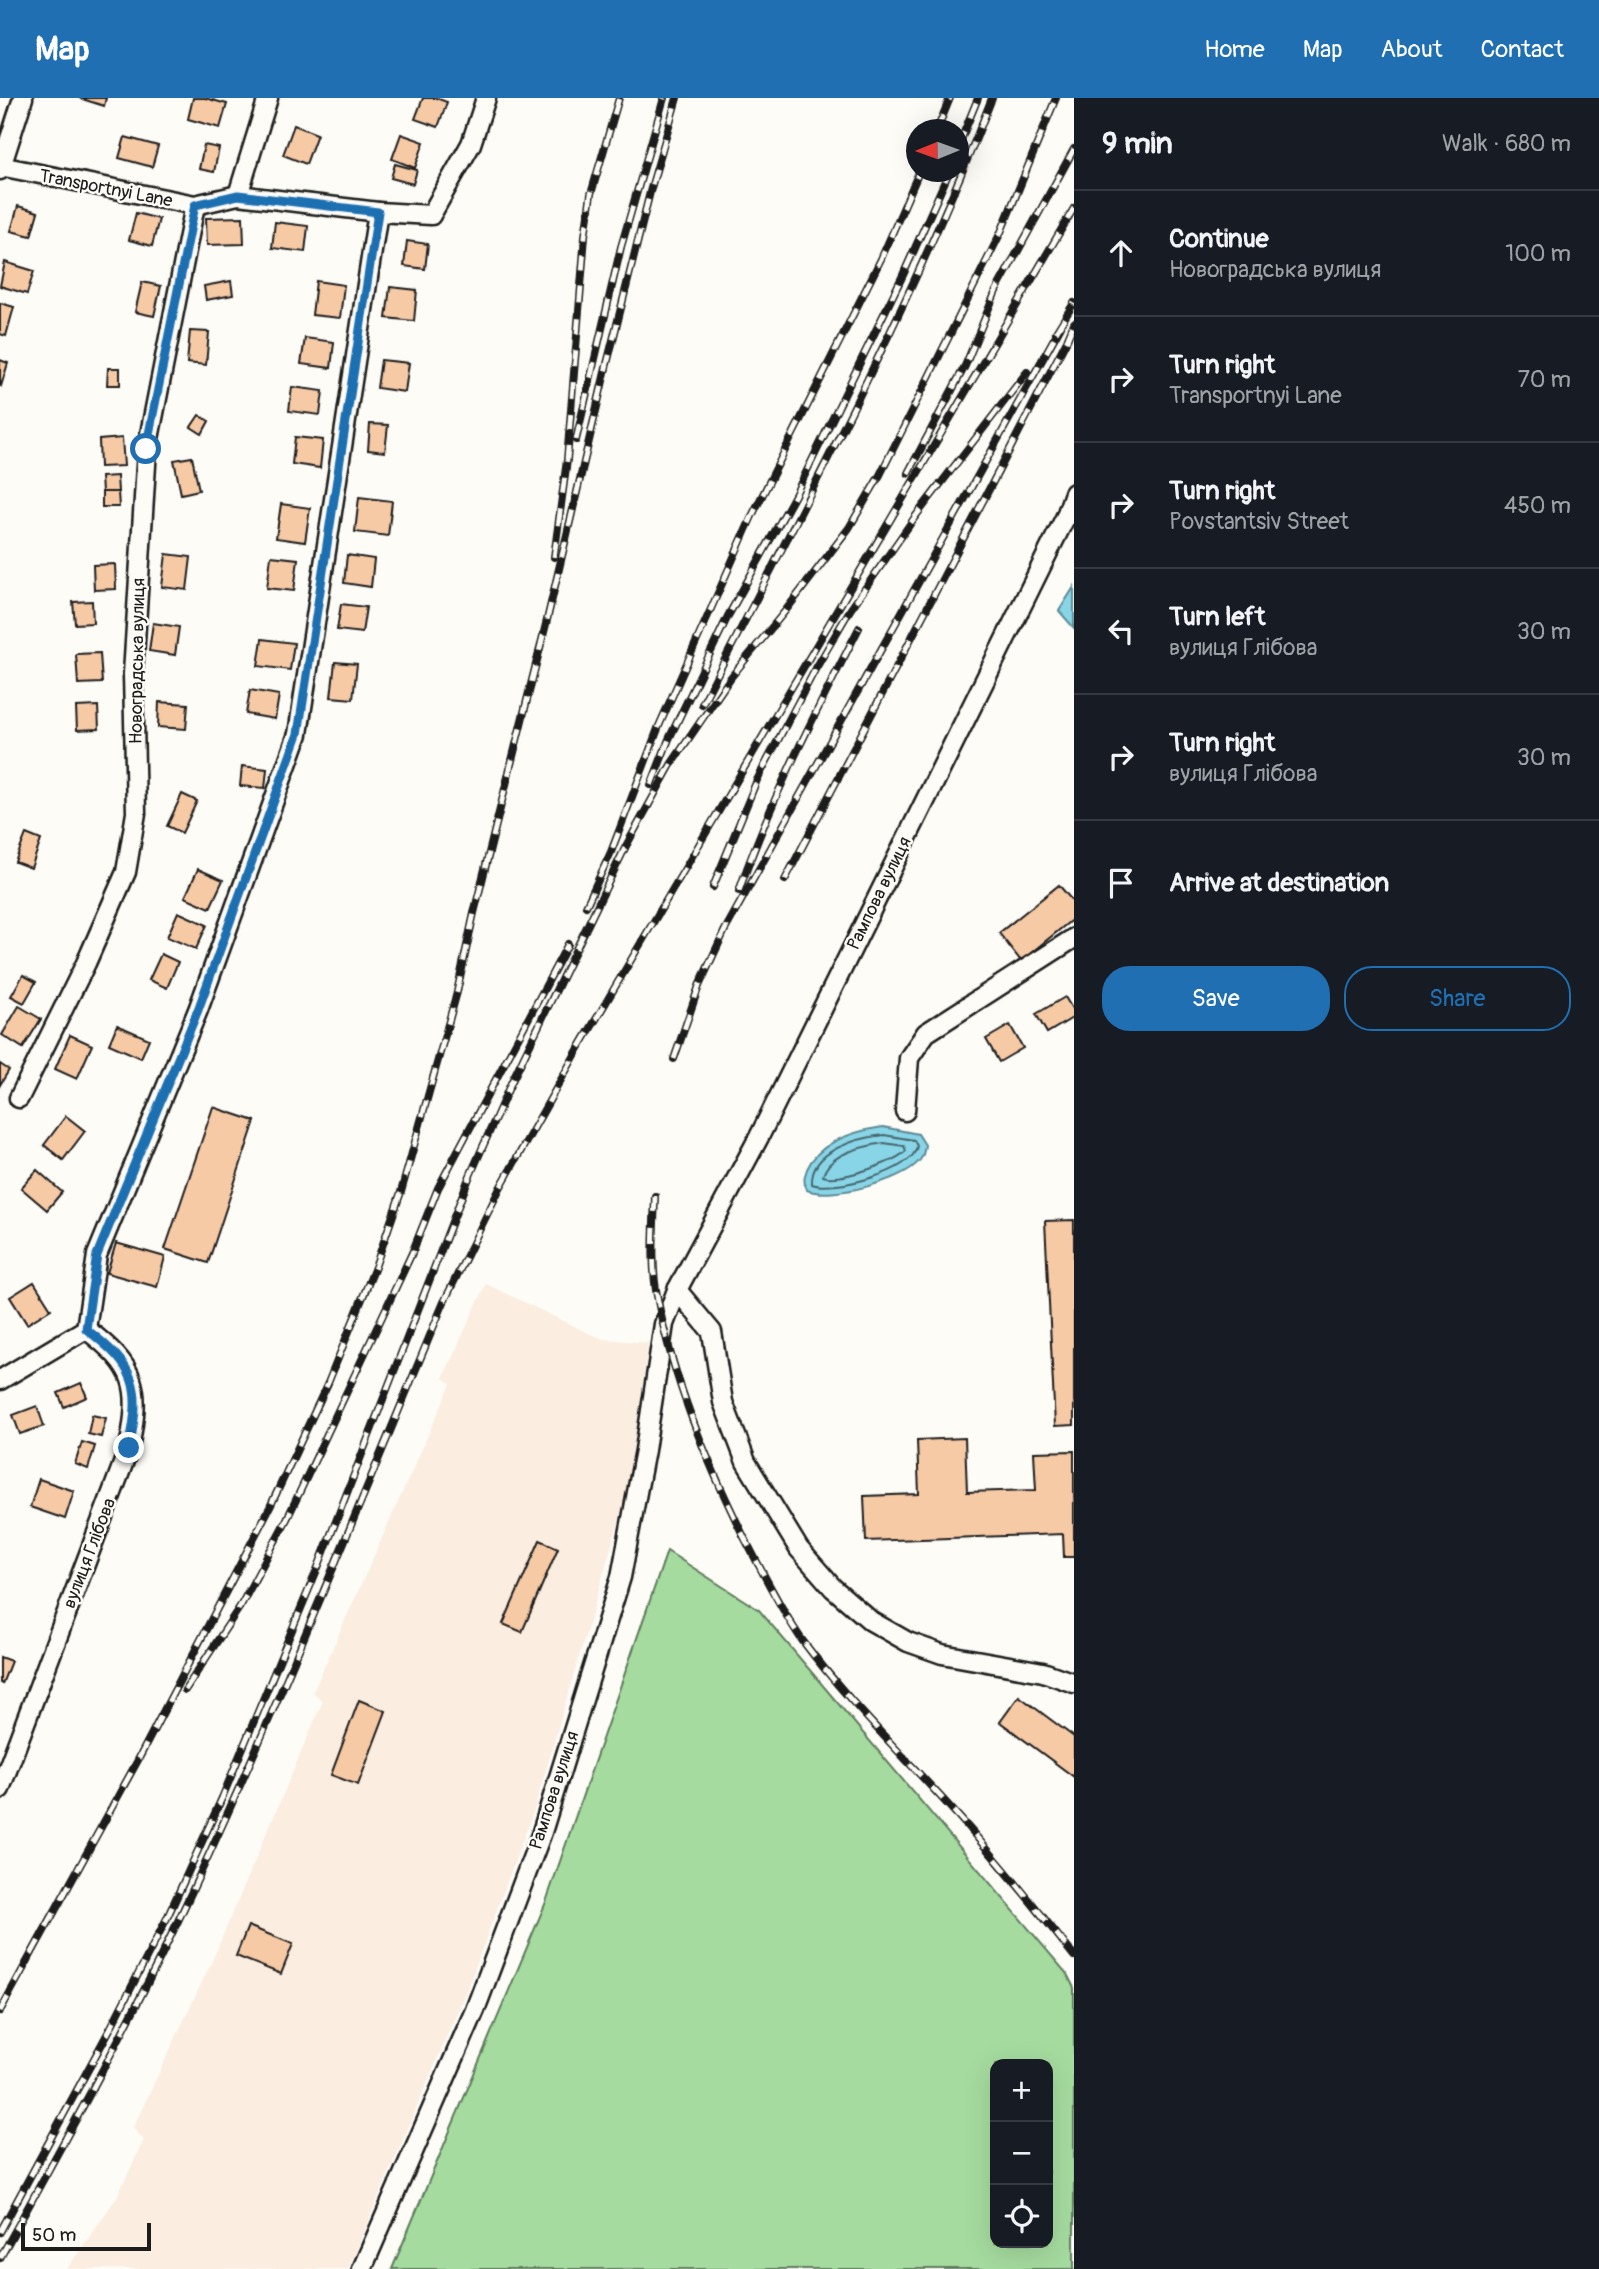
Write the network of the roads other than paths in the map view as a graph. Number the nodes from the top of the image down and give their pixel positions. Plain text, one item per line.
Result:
1 (23, 98) edge
2 (268, 98) edge
3 (486, 98) edge
4 (0, 168) edge
5 (238, 195) junction
6 (195, 205) junction
7 (378, 212) junction
8 (1074, 493) edge
9 (1070, 517) edge
10 (1074, 938) edge
11 (19, 1098) dead end
12 (905, 1111) dead end
13 (677, 1290) junction
14 (86, 1329) junction
15 (0, 1381) edge
16 (1074, 1683) edge
17 (0, 1789) edge
18 (362, 2269) edge

1 - 4 street
2 - 5 street
3 - 7 street, Transportnyi Lane
4 - 6 street, Transportnyi Lane
5 - 6 street, Transportnyi Lane
5 - 7 street, Transportnyi Lane
6 - 11 street, Новоградська вулиця
7 - 14 street
8 - 9 street, Рампова вулиця
9 - 13 street, Рампова вулиця
10 - 12 street
13 - 16 street
13 - 18 street, Рампова вулиця
14 - 15 street
14 - 17 street, вулиця Глібова

